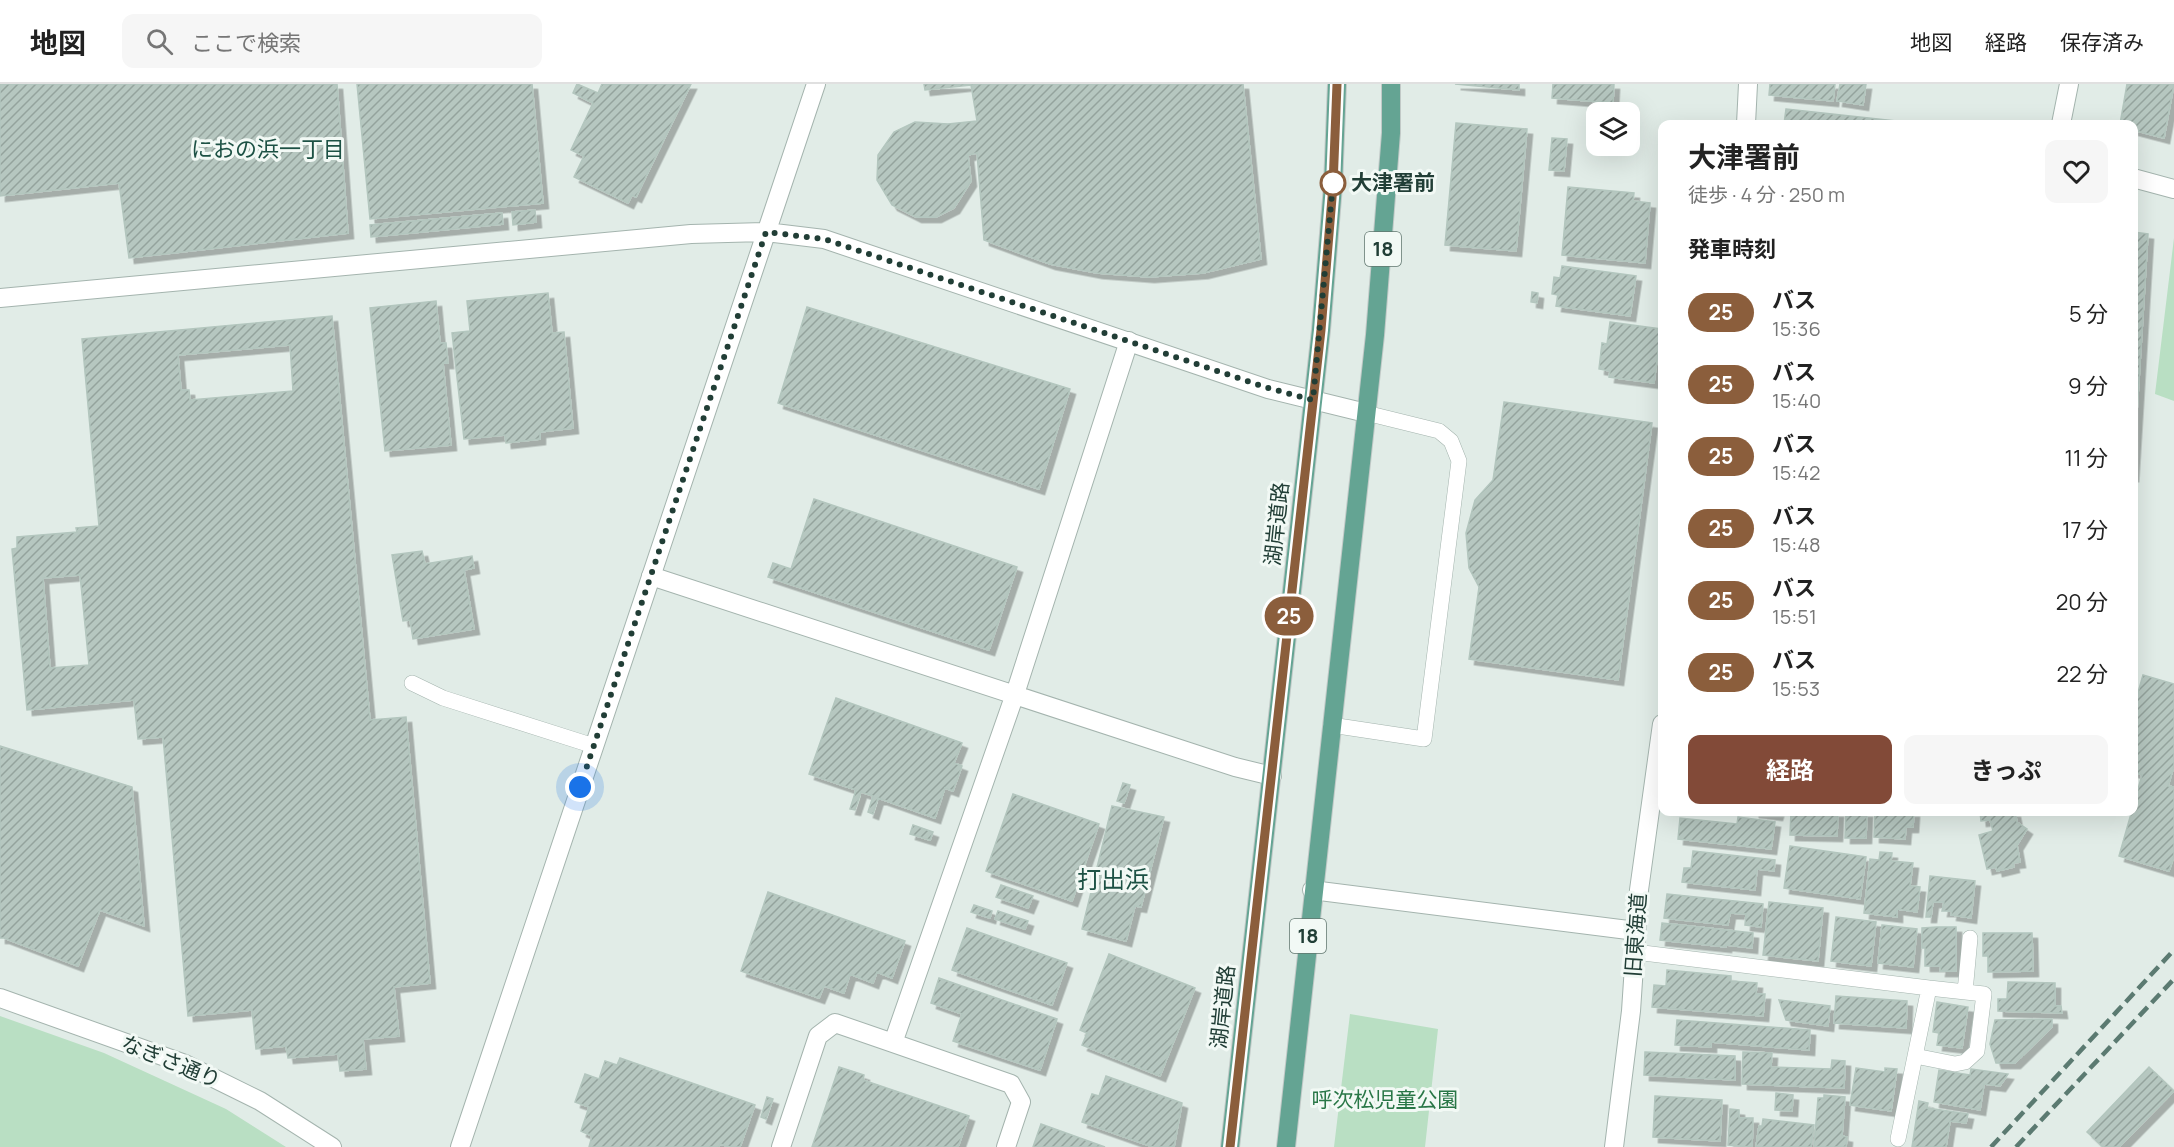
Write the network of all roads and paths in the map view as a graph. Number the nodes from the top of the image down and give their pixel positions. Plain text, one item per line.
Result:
1 (816, 84) edge
2 (1337, 84) edge
3 (1391, 84) edge
4 (1748, 84) edge
5 (2069, 84) edge
6 (1746, 120) edge
7 (2062, 120) edge
8 (2138, 179) edge
9 (2174, 189) edge
10 (766, 232) junction
11 (0, 298) edge
12 (1129, 341) junction
13 (1313, 400) junction
14 (1366, 413) junction
15 (651, 576) junction
16 (412, 683) dead end
17 (1015, 694) junction
18 (1331, 725) junction
19 (594, 746) junction
20 (1658, 753) edge
21 (1272, 776) junction
22 (1312, 890) junction
23 (1636, 931) junction
24 (1970, 938) dead end
25 (1635, 952) junction
26 (1929, 988) junction
27 (1965, 992) junction
28 (0, 998) edge
29 (893, 1043) junction
30 (1915, 1056) junction
31 (1898, 1139) dead end
32 (332, 1147) edge
33 (460, 1147) edge
34 (781, 1147) edge
35 (1006, 1147) edge
36 (1230, 1147) edge
37 (1286, 1147) edge
38 (1614, 1147) edge

1 - 10 street
2 - 13 main road, 湖岸道路
3 - 14 main road, 18
4 - 6 street
5 - 7 street
8 - 9 street
10 - 11 street
10 - 12 street
10 - 15 street
12 - 13 street
12 - 17 street
13 - 14 street
13 - 21 main road, 湖岸道路
14 - 18 main road, 18
14 - 18 lane
15 - 17 street
15 - 19 street
16 - 19 lane
17 - 21 street
17 - 29 street
18 - 22 main road, 18
19 - 33 street
20 - 23 street, 旧東海道
21 - 36 main road, 湖岸道路
22 - 23 street
22 - 37 main road, 18
23 - 25 street, 旧東海道
24 - 27 lane
25 - 26 lane
25 - 38 street, 旧東海道
26 - 27 lane
26 - 30 lane
27 - 30 lane
28 - 32 street, なぎさ通り
29 - 34 street
29 - 35 street
30 - 31 lane

